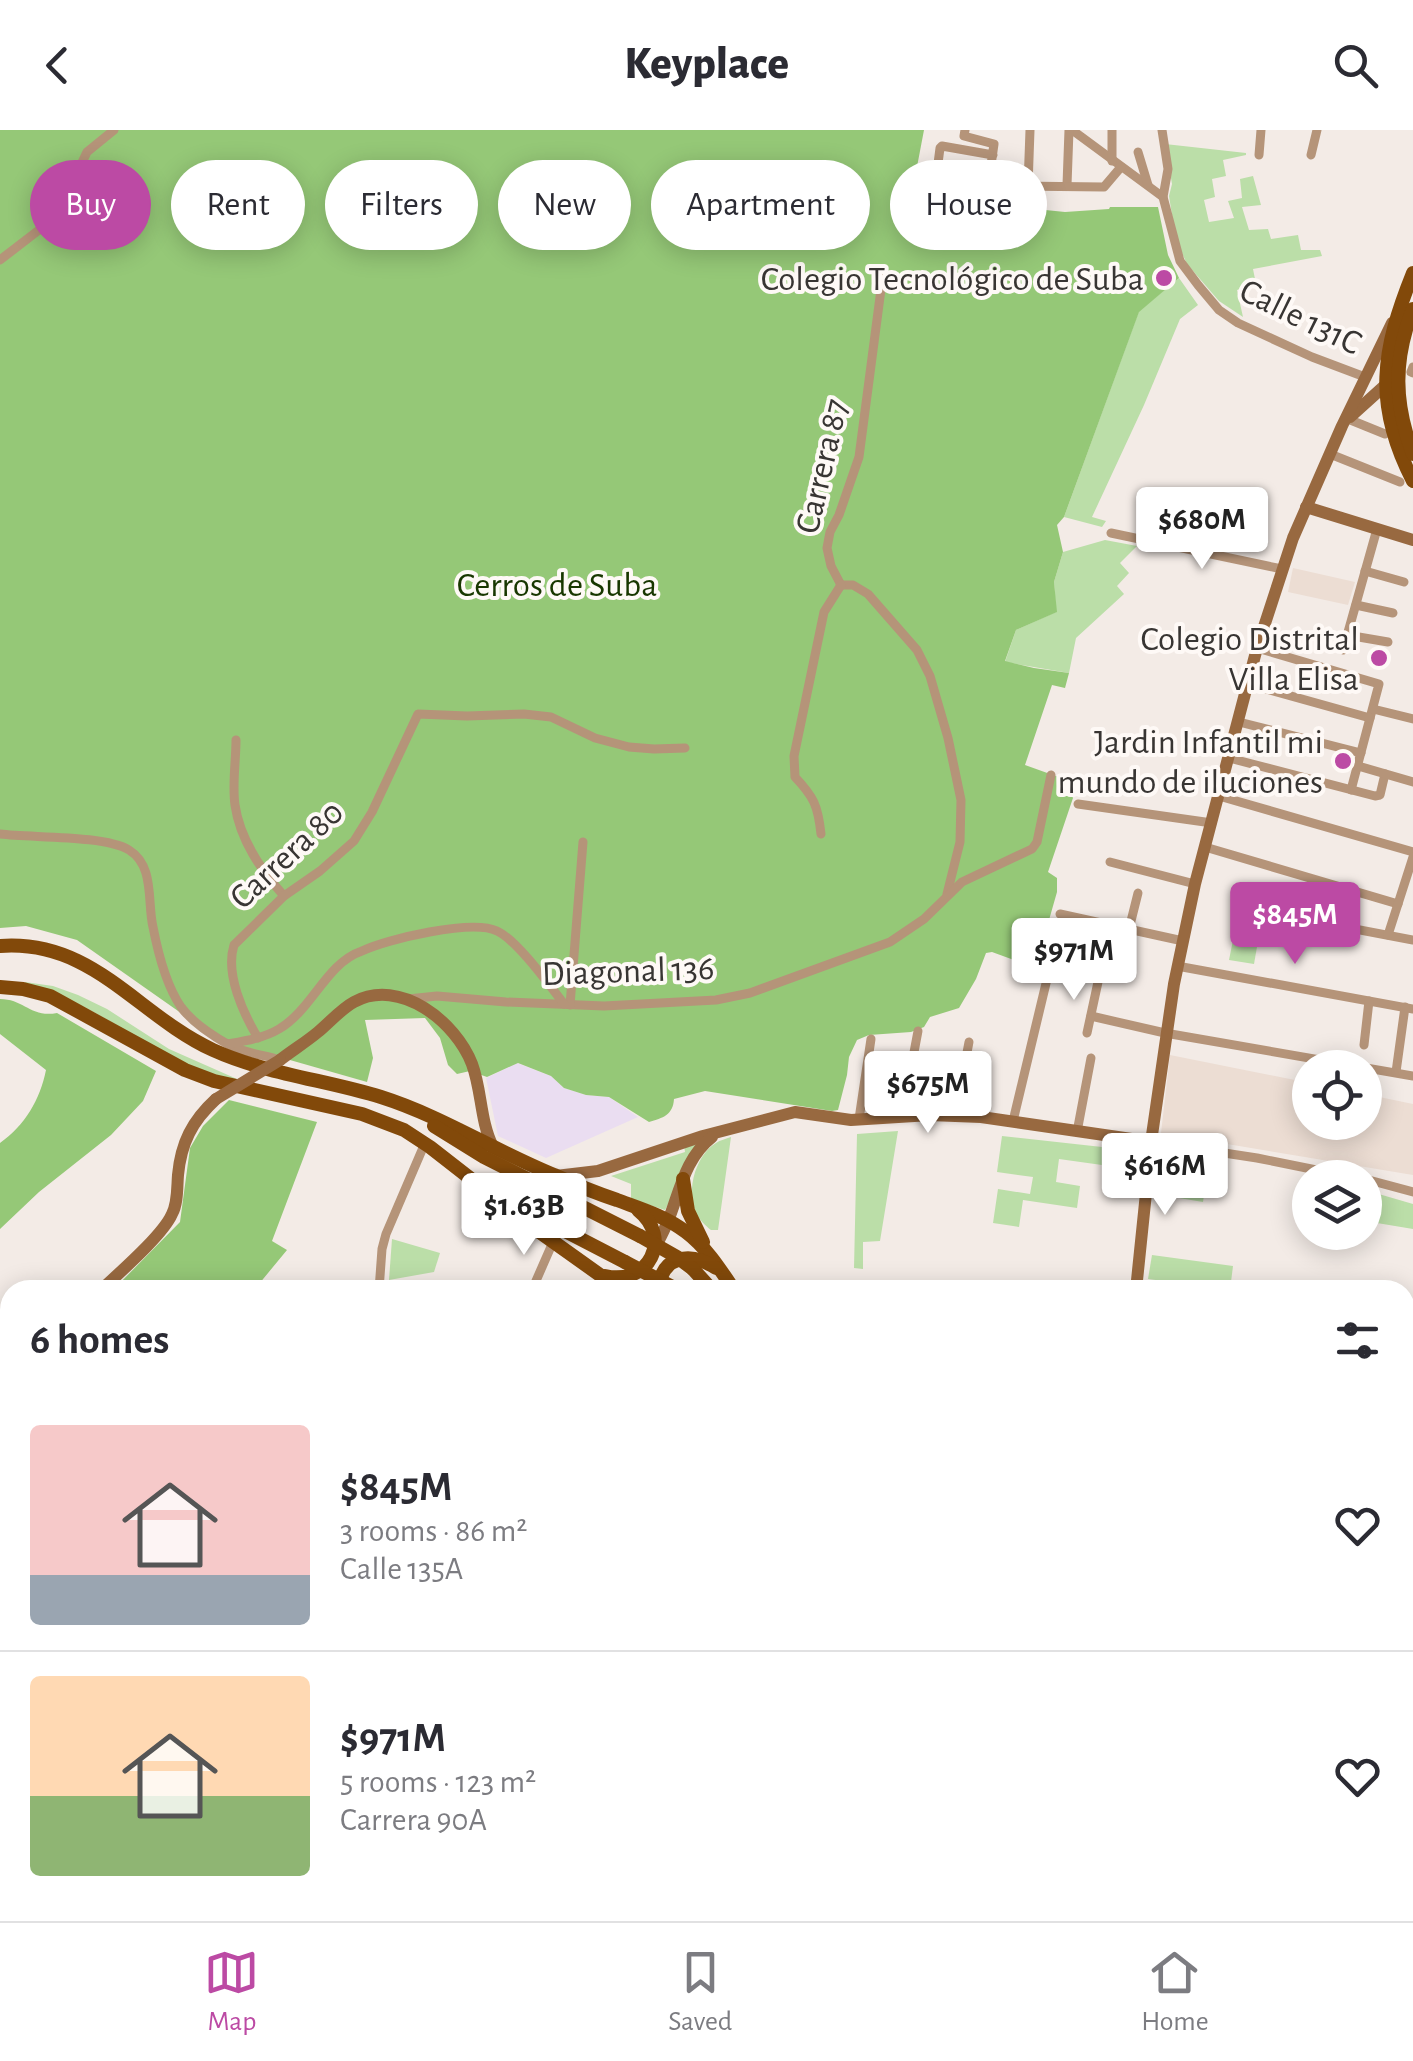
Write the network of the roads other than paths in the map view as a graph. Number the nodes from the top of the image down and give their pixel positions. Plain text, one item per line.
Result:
1 (114, 130) edge
2 (1030, 130) edge
3 (1071, 130) edge
4 (1112, 130) edge
5 (1162, 130) edge
6 (1260, 130) edge
7 (1318, 130) edge
8 (964, 133) edge
9 (993, 150) junction
10 (1138, 152) dead end
11 (1259, 155) dead end
12 (1311, 155) dead end
13 (1029, 160) edge
14 (1116, 164) junction
15 (1066, 185) junction
16 (1148, 185) junction
17 (1047, 186) edge
18 (1163, 197) junction
19 (0, 260) edge
20 (1413, 272) edge
21 (883, 274) dead end
22 (1406, 310) edge
23 (1404, 374) edge
24 (1365, 377) junction
25 (1345, 422) junction
26 (1385, 434) dead end
27 (1330, 454) junction
28 (1413, 454) edge
29 (1406, 482) edge
30 (1306, 508) junction
31 (1376, 529) junction
32 (1115, 533) dead end
33 (1413, 540) edge
34 (1282, 569) junction
35 (1365, 571) junction
36 (1404, 582) dead end
37 (840, 585) junction
38 (1356, 605) junction
39 (1394, 613) dead end
40 (1347, 635) junction
41 (1388, 642) dead end
42 (1257, 648) junction
43 (1343, 650) dead end
44 (1248, 684) junction
45 (1372, 714) junction
46 (1413, 720) edge
47 (1239, 722) junction
48 (236, 740) dead end
49 (685, 748) dead end
50 (1361, 753) junction
51 (1229, 758) junction
52 (1358, 766) junction
53 (1051, 774) dead end
54 (1386, 774) junction
55 (1413, 782) edge
56 (1351, 790) junction
57 (1219, 796) junction
58 (1078, 804) dead end
59 (1212, 824) junction
60 (0, 834) edge
61 (821, 834) dead end
62 (583, 842) dead end
63 (1205, 846) junction
64 (1413, 854) edge
65 (1110, 862) dead end
66 (1195, 884) junction
67 (1138, 893) dead end
68 (284, 896) junction
69 (946, 896) junction
70 (1398, 904) junction
71 (1265, 912) dead end
72 (1060, 914) dead end
73 (1129, 929) junction
74 (1388, 935) junction
75 (1413, 940) edge
76 (1182, 941) junction
77 (0, 946) edge
78 (1177, 966) junction
79 (1048, 976) dead end
80 (1098, 982) dead end
81 (0, 987) edge
82 (406, 999) junction
83 (1369, 1000) junction
84 (567, 1004) junction
85 (1409, 1008) edge
86 (1092, 1016) junction
87 (918, 1031) dead end
88 (1087, 1032) dead end
89 (1165, 1032) junction
90 (258, 1038) junction
91 (872, 1038) dead end
92 (969, 1042) dead end
93 (228, 1044) junction
94 (1364, 1044) dead end
95 (278, 1057) junction
96 (1091, 1058) dead end
97 (1396, 1072) junction
98 (1413, 1076) edge
99 (394, 1102) junction
100 (482, 1110) junction
101 (902, 1116) junction
102 (955, 1116) junction
103 (859, 1119) junction
104 (1013, 1121) junction
105 (728, 1129) junction
106 (1077, 1132) junction
107 (465, 1133) junction
108 (1152, 1142) junction
109 (425, 1143) junction
110 (492, 1148) junction
111 (1218, 1152) junction
112 (1292, 1166) edge
113 (598, 1171) junction
114 (556, 1176) junction
115 (682, 1179) junction
116 (1382, 1184) edge
117 (1214, 1186) dead end
118 (482, 1187) junction
119 (1413, 1192) edge
120 (602, 1195) junction
121 (619, 1201) junction
122 (668, 1220) junction
123 (552, 1242) junction
124 (654, 1250) junction
125 (718, 1268) junction
126 (596, 1272) junction
127 (111, 1280) edge
128 (379, 1280) edge
129 (536, 1280) edge
130 (607, 1280) edge
131 (659, 1280) edge
132 (661, 1280) edge
133 (702, 1280) edge
134 (727, 1280) edge
135 (1137, 1280) edge

1 - 19 street
2 - 13 street
3 - 14 street
3 - 15 street
4 - 14 street
5 - 18 street, Calle 131C
6 - 11 street
7 - 12 street
8 - 9 street
9 - 9 street
10 - 16 street
14 - 15 street
14 - 16 street
15 - 17 street
16 - 18 street
18 - 24 street, Calle 131C
20 - 22 main road
21 - 37 street, Carrera 87
22 - 23 main road
22 - 24 street
23 - 25 street
23 - 28 main road
23 - 29 main road
24 - 25 street
25 - 26 street
25 - 27 street
27 - 29 street
27 - 30 street
30 - 31 street
30 - 34 street
31 - 33 street
31 - 35 street
32 - 34 street
34 - 42 street
35 - 36 street
35 - 38 street
37 - 61 street, Carrera 87
37 - 69 street
38 - 39 street
38 - 40 street
40 - 41 street
40 - 43 street
42 - 44 street
42 - 45 street
44 - 45 street
44 - 47 street
45 - 46 street
45 - 50 street
47 - 50 street
47 - 51 street
48 - 68 street
49 - 68 street, Carrera 80
50 - 52 street
51 - 56 street
51 - 57 street
52 - 54 street
52 - 56 street
53 - 69 street, Diagonal 136
54 - 55 street
54 - 56 street
57 - 59 street
57 - 64 street
58 - 59 street
59 - 63 street
60 - 93 street
62 - 84 street
63 - 66 street
63 - 70 street
64 - 70 street
65 - 66 street
66 - 76 street
67 - 73 street
68 - 90 street, Carrera 80
69 - 84 street, Diagonal 136
70 - 74 street
71 - 74 street
72 - 73 street
73 - 76 street
74 - 75 street
76 - 78 street
77 - 99 main road
78 - 83 street
78 - 89 street
79 - 104 street
80 - 86 street
81 - 109 main road
82 - 84 street, Diagonal 136
82 - 95 street, Diagonal 136
82 - 100 street
83 - 85 street
83 - 94 street
84 - 90 street
85 - 97 street
86 - 88 street
86 - 89 street
87 - 101 street
89 - 97 street
89 - 108 street
90 - 93 street
91 - 103 street
92 - 102 street
93 - 95 street
95 - 127 street, bridge
96 - 106 street
97 - 98 street
99 - 107 main road
99 - 133 main road, bridge
100 - 107 street
100 - 110 street
101 - 102 street
101 - 103 street
102 - 104 street
103 - 105 street
104 - 106 street
105 - 113 street
105 - 115 street
106 - 108 street
107 - 110 main road
108 - 111 street
108 - 135 street
109 - 118 main road
109 - 128 street
110 - 114 main road
111 - 112 street
111 - 117 street
113 - 114 street
113 - 120 street
114 - 120 main road
115 - 122 street
115 - 125 main road
116 - 119 street
118 - 123 main road
118 - 131 main road, bridge
120 - 121 main road
121 - 122 main road
121 - 124 main road
122 - 124 street
122 - 125 main road
123 - 126 main road
123 - 129 street
124 - 126 main road
125 - 132 main road
125 - 134 main road
126 - 130 main road

